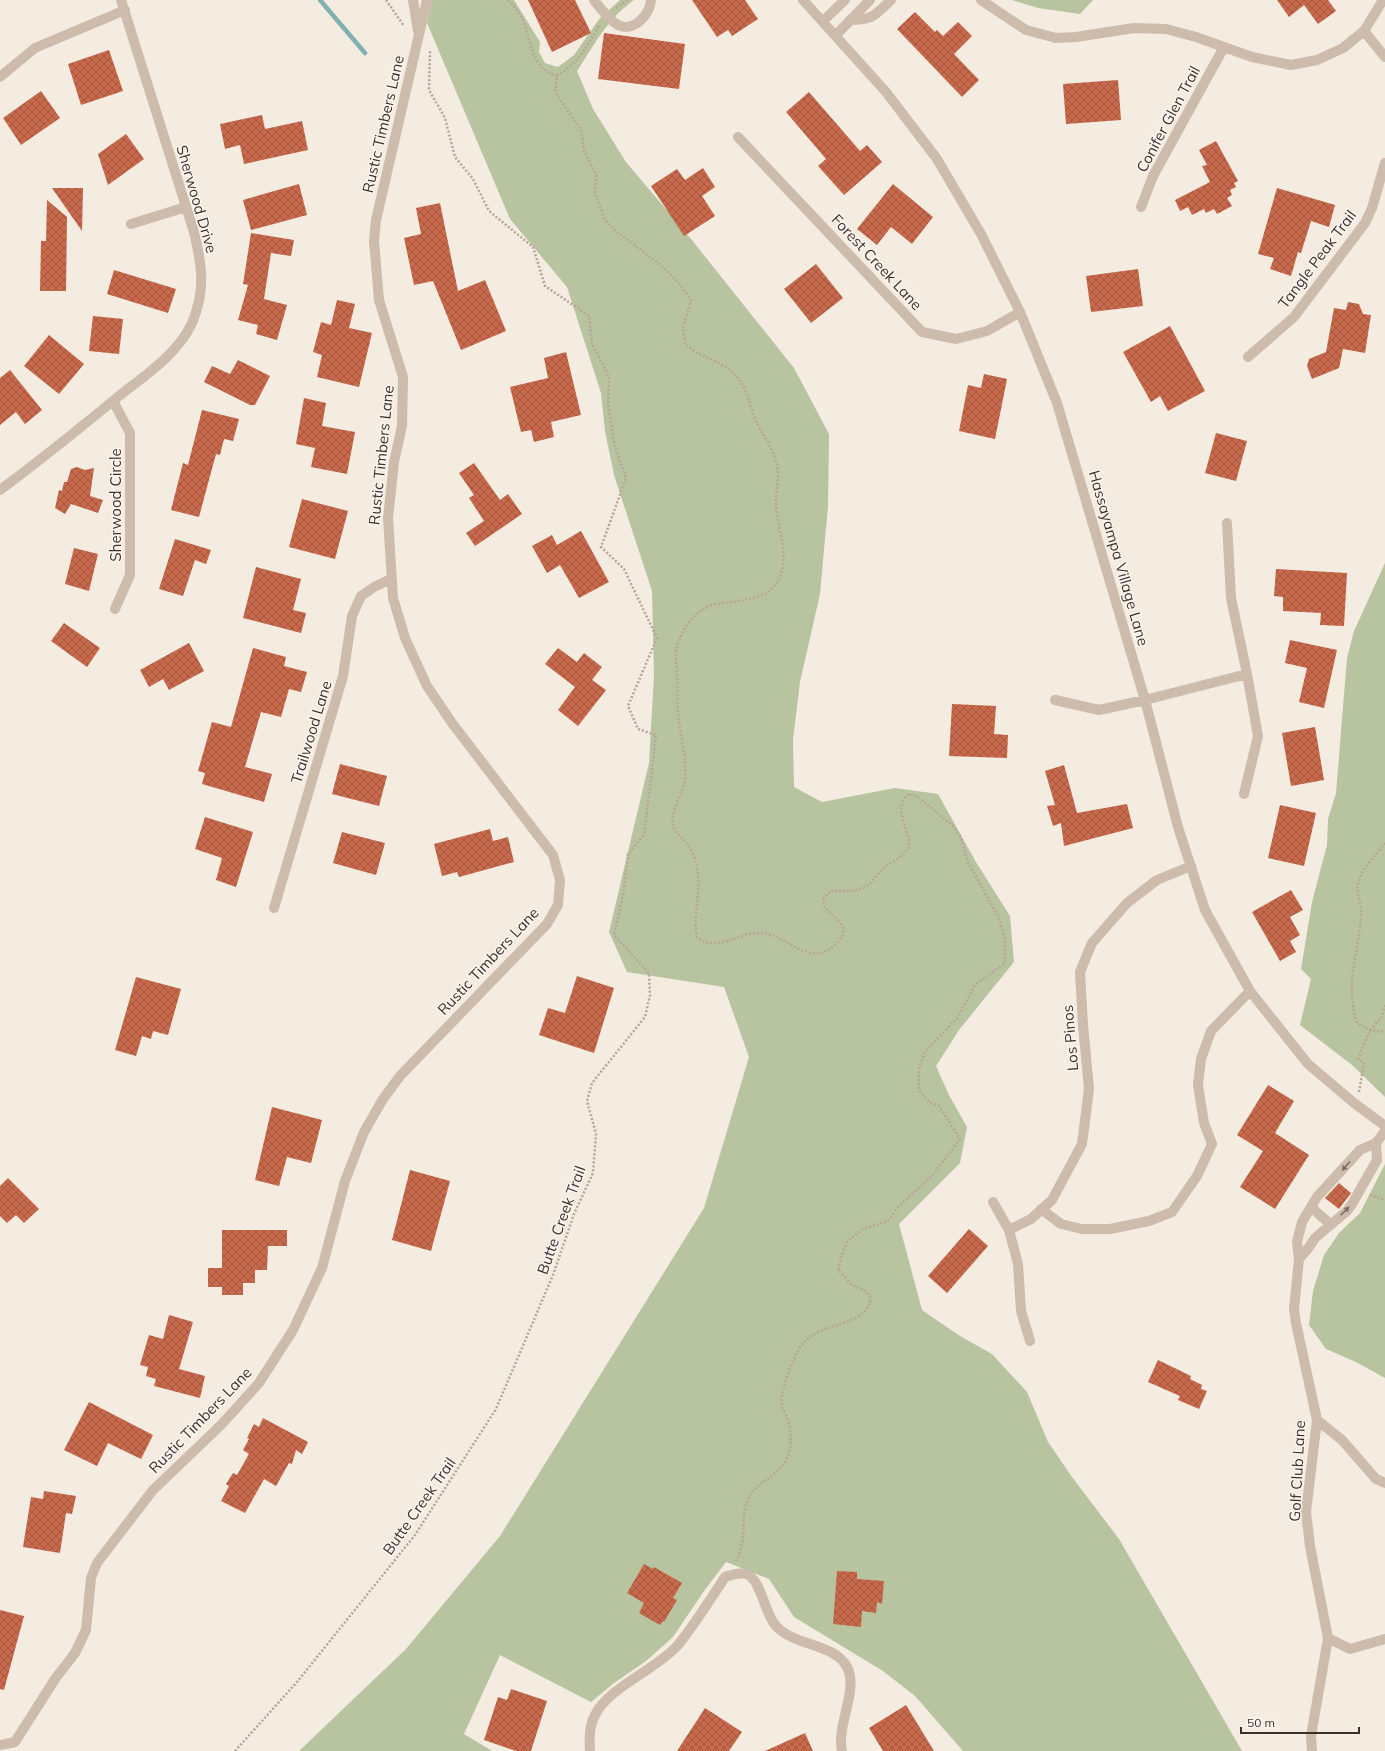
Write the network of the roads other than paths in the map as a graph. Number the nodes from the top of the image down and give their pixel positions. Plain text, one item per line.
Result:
1 (413, 0) edge
2 (427, 0) edge
3 (594, 0) edge
4 (651, 0) edge
5 (803, 0) edge
6 (845, 0) edge
7 (870, 0) edge
8 (891, 0) edge
9 (982, 0) edge
10 (1383, 0) edge
11 (123, 5) edge
12 (850, 20) junction
13 (823, 21) junction
14 (1364, 31) junction
15 (836, 35) junction
16 (418, 39) junction
17 (1224, 47) junction
18 (1385, 57) edge
19 (0, 77) edge
20 (738, 138) dead end
21 (1385, 163) edge
22 (186, 207) junction
23 (1141, 207) dead end
24 (131, 224) dead end
25 (1020, 312) junction
26 (1248, 358) dead end
27 (113, 401) junction
28 (0, 490) edge
29 (1227, 523) dead end
30 (391, 579) junction
31 (115, 609) dead end
32 (1247, 674) junction
33 (1055, 700) dead end
34 (1145, 700) junction
35 (1244, 794) dead end
36 (1191, 866) junction
37 (274, 908) dead end
38 (1250, 990) junction
39 (1385, 1126) edge
40 (1385, 1131) edge
41 (1376, 1143) junction
42 (993, 1202) dead end
43 (1311, 1206) junction
44 (1041, 1209) junction
45 (1330, 1224) junction
46 (1009, 1230) junction
47 (1299, 1259) junction
48 (1030, 1341) dead end
49 (1316, 1420) junction
50 (1385, 1483) edge
51 (1328, 1638) junction
52 (1385, 1639) edge
53 (0, 1746) edge
54 (590, 1751) edge
55 (842, 1751) edge
56 (1312, 1751) edge

1 - 16 street, Rustic Timbers Lane
2 - 16 street, Rustic Timbers Lane
3 - 4 street
5 - 13 street, Hassayampa Village Lane
6 - 13 street
7 - 12 street
8 - 12 street
9 - 17 street
10 - 14 street
11 - 19 street
11 - 22 street, Sherwood Drive
12 - 15 street
13 - 15 street, Hassayampa Village Lane
14 - 17 street
14 - 18 street
15 - 25 street, Hassayampa Village Lane
16 - 30 street, Rustic Timbers Lane
17 - 23 street, Conifer Glen Trail
20 - 25 street, Forest Creek Lane
21 - 26 street, Tangle Peak Trail
22 - 24 street
22 - 27 street, Sherwood Drive
25 - 34 street, Hassayampa Village Lane
27 - 28 street, Sherwood Drive
27 - 31 street, Sherwood Circle
29 - 32 street
30 - 37 street, Trailwood Lane
30 - 53 street, Rustic Timbers Lane
32 - 34 street
32 - 35 street
33 - 34 street
34 - 36 street, Hassayampa Village Lane
36 - 38 street, Hassayampa Village Lane
36 - 44 street, Los Pinos
38 - 39 street, Hassayampa Village Lane
38 - 44 street
40 - 41 street, Golf Club Lane
41 -> 43 street, Golf Club Lane
45 -> 41 street
42 - 46 street
43 - 45 street
43 - 47 street, Golf Club Lane
44 - 46 street, Los Pinos
45 - 47 street
46 - 48 street
47 - 49 street, Golf Club Lane
49 - 50 street
49 - 51 street, Golf Club Lane
51 - 52 street
51 - 56 street, Golf Club Lane
54 - 55 street

